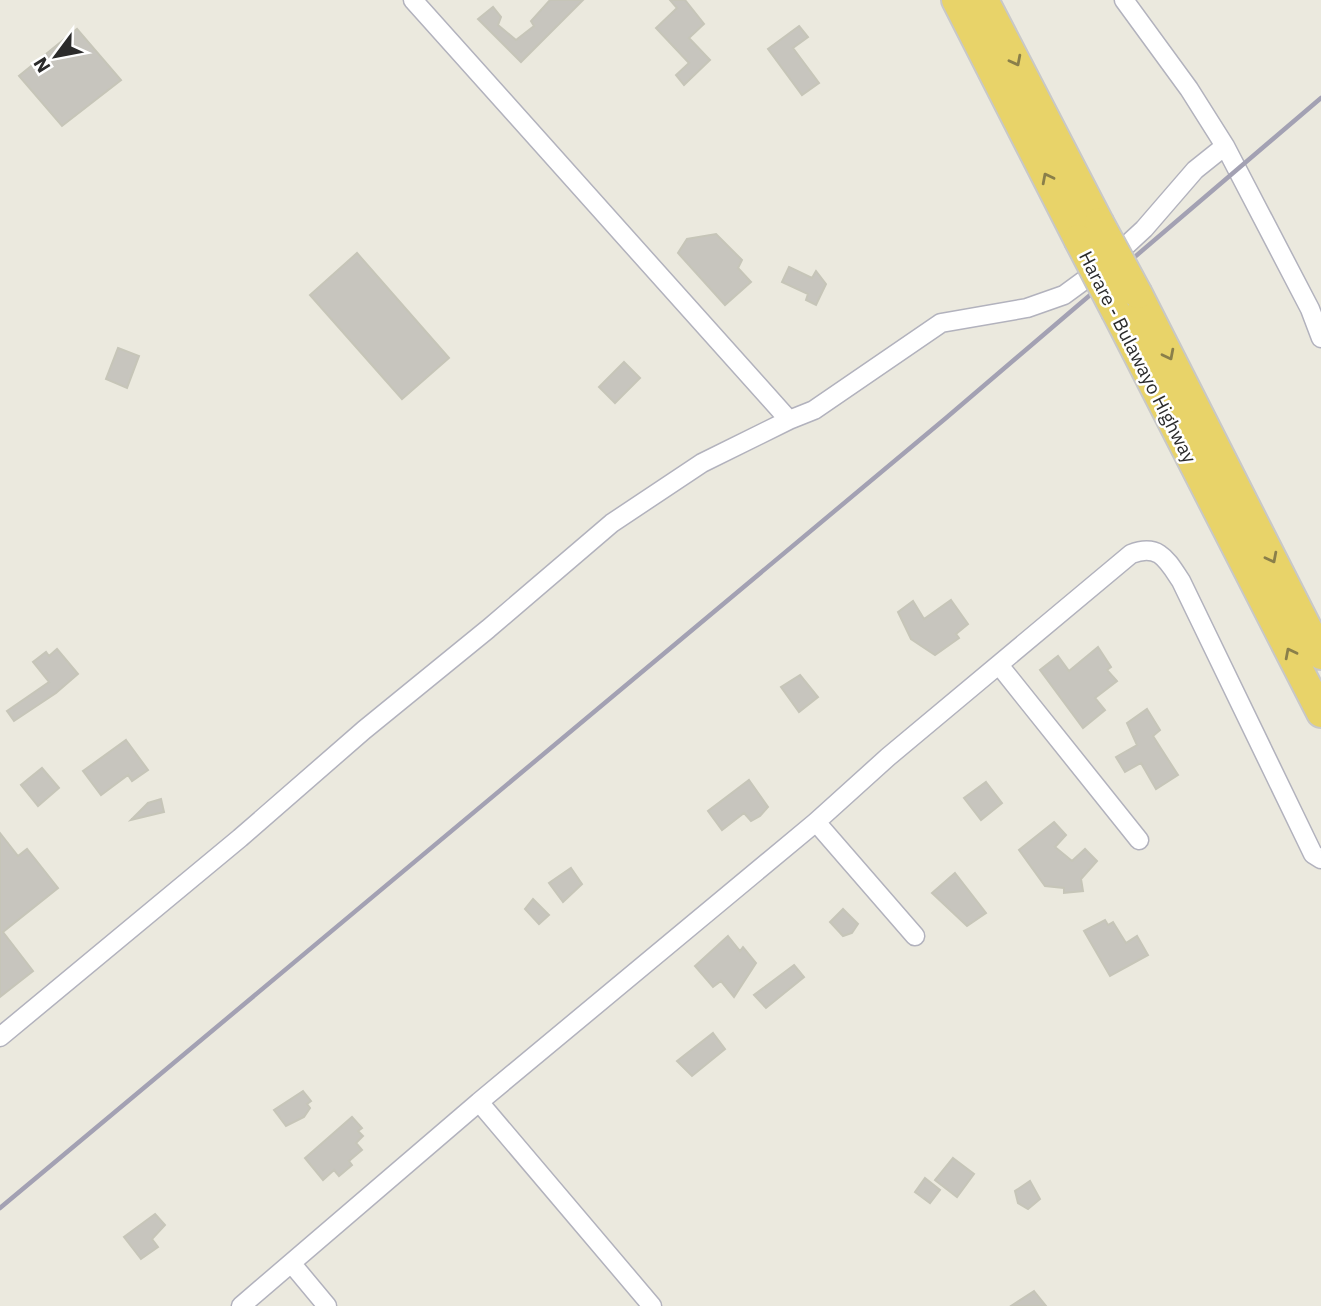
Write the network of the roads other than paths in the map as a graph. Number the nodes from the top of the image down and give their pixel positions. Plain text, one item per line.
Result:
1 (412, 0) edge
2 (956, 0) edge
3 (984, 0) edge
4 (1124, 0) edge
5 (1225, 146) junction
6 (1089, 231) junction
7 (1316, 305) edge
8 (1321, 338) edge
9 (789, 420) junction
10 (1321, 655) edge
11 (999, 666) junction
12 (1321, 713) edge
13 (816, 822) junction
14 (1139, 839) dead end
15 (1321, 859) edge
16 (915, 936) dead end
17 (0, 1037) edge
18 (480, 1102) junction
19 (292, 1264) junction
20 (241, 1306) edge
21 (327, 1306) edge
22 (652, 1306) edge

1 - 9 street
6 -> 2 highway, Harare - Bulawayo Highway
3 -> 6 highway, Harare - Bulawayo Highway
4 - 5 street
5 - 7 street
5 - 9 street
6 -> 10 highway, Harare - Bulawayo Highway, bridge
12 -> 6 highway, Harare - Bulawayo Highway, bridge
7 - 8 street
9 - 17 street
11 - 13 street
11 - 14 street
11 - 15 street
13 - 16 street
13 - 18 street
18 - 19 street
18 - 22 street
19 - 20 street
19 - 21 street

